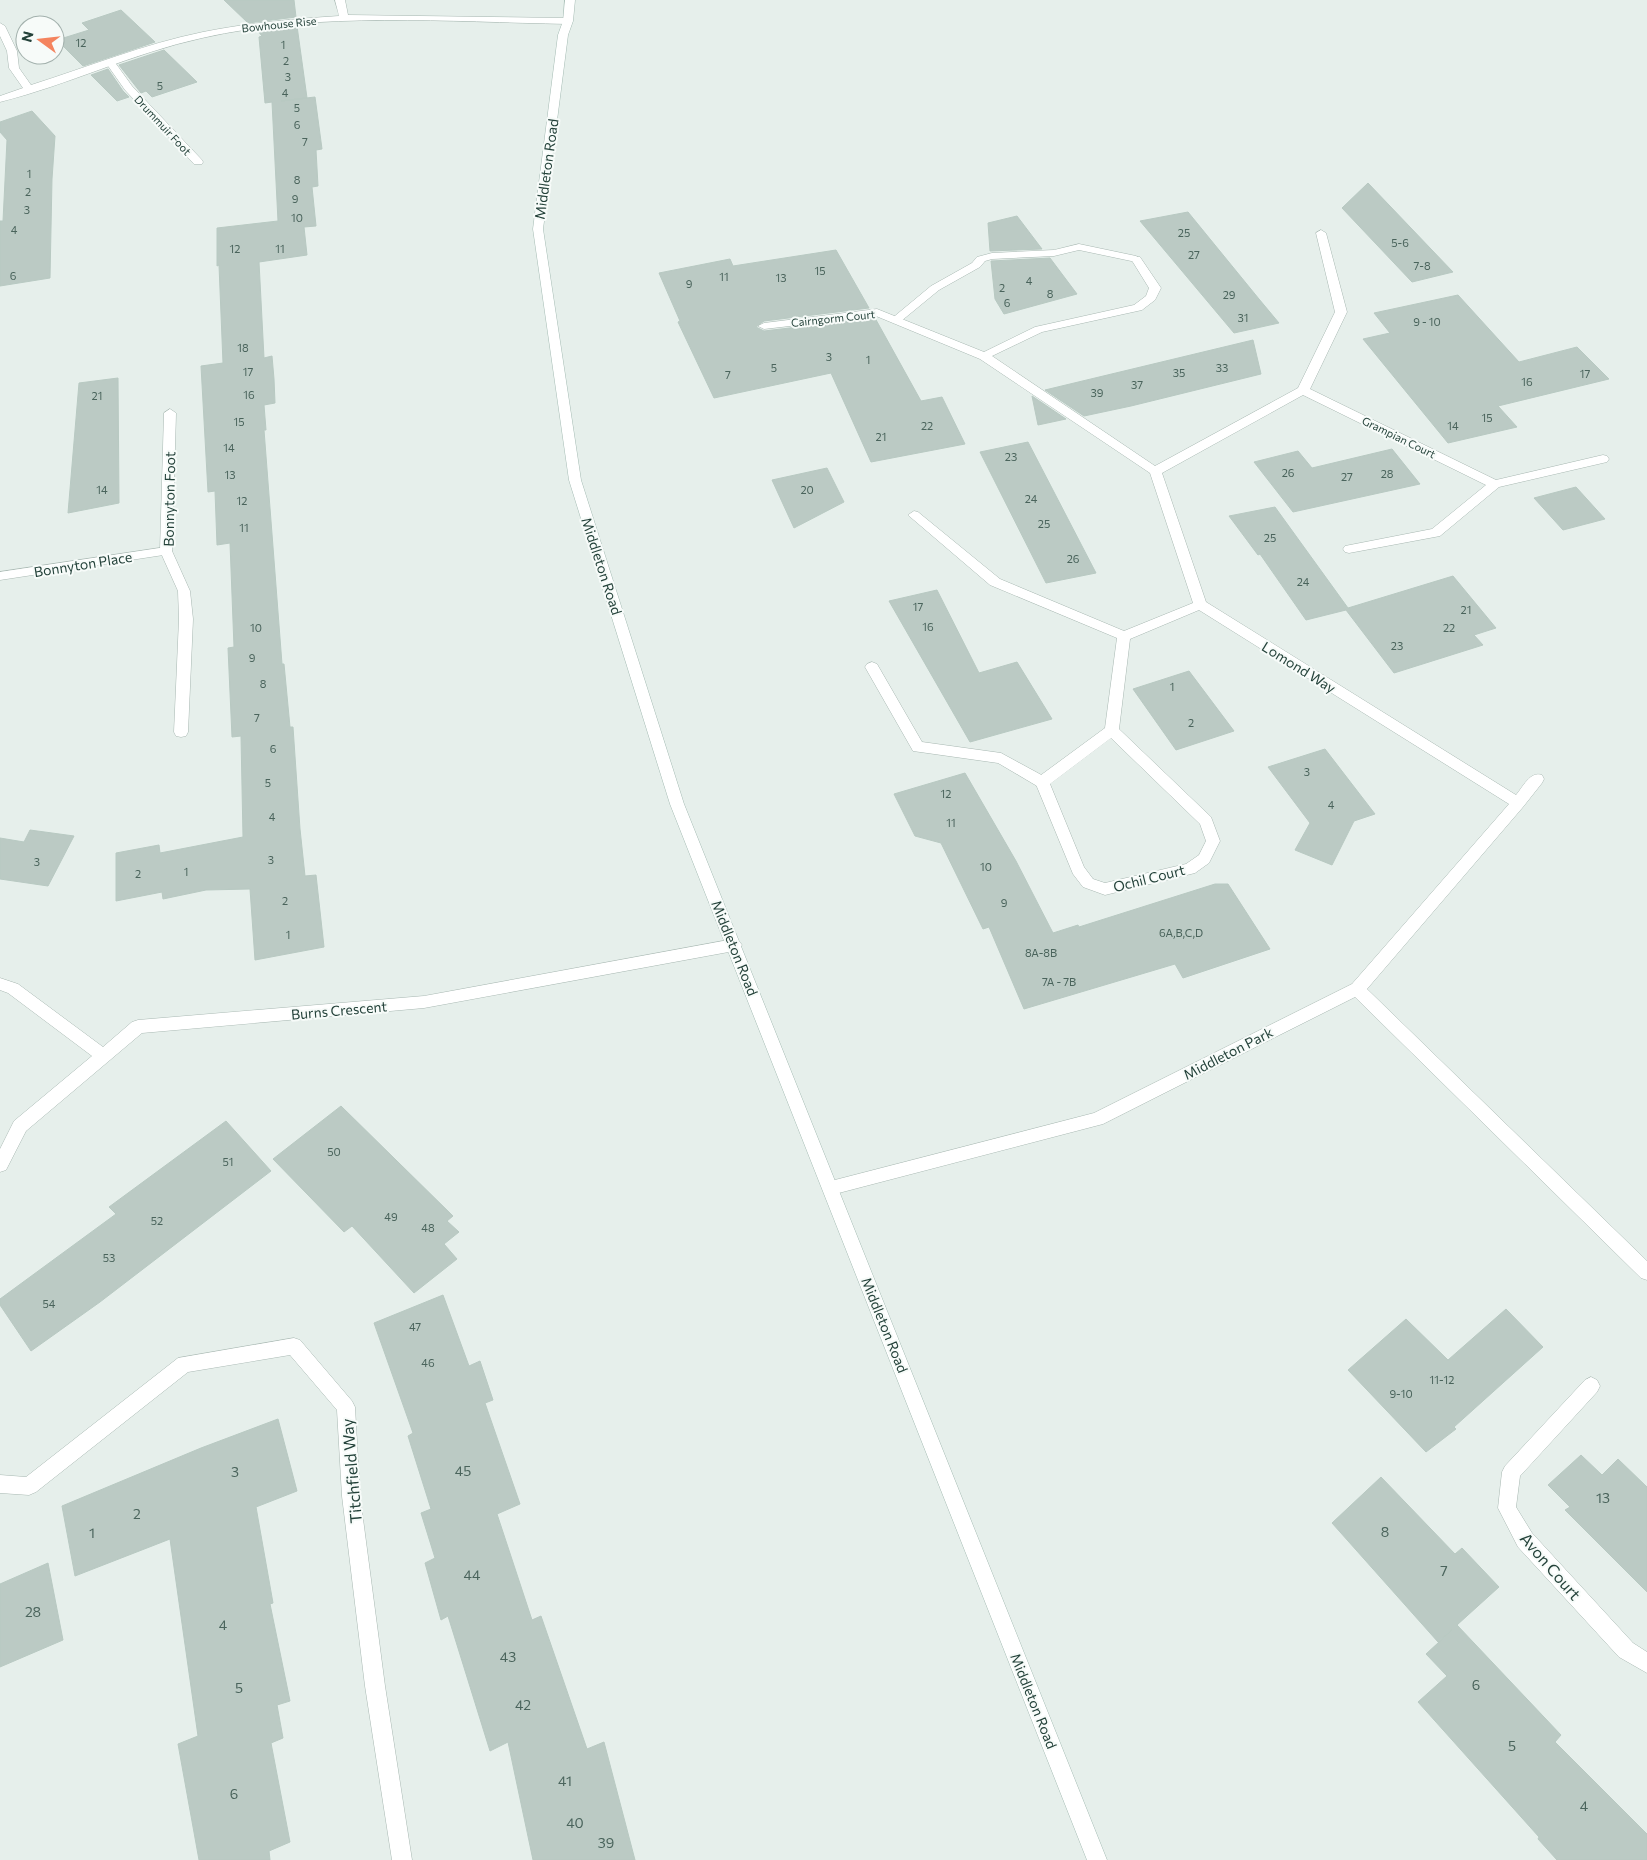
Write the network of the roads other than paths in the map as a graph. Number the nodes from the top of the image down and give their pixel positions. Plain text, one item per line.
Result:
1 (340, 0) edge
2 (570, 0) edge
3 (344, 18) junction
4 (568, 21) junction
5 (0, 26) edge
6 (111, 63) junction
7 (29, 89) junction
8 (0, 99) edge
9 (198, 162) dead end
10 (1321, 233) dead end
11 (896, 320) junction
12 (764, 326) dead end
13 (984, 356) junction
14 (1303, 390) junction
15 (170, 413) dead end
16 (1603, 459) dead end
17 (1155, 470) junction
18 (1495, 484) junction
19 (914, 515) dead end
20 (1349, 549) dead end
21 (166, 551) junction
22 (0, 576) edge
23 (1200, 605) junction
24 (1124, 636) junction
25 (872, 667) dead end
26 (1112, 730) junction
27 (181, 732) dead end
28 (1537, 778) dead end
29 (1042, 782) junction
30 (1518, 803) junction
31 (734, 945) junction
32 (0, 984) edge
33 (1357, 988) junction
34 (104, 1056) junction
35 (0, 1165) edge
36 (831, 1188) junction
37 (1647, 1272) edge
38 (1591, 1386) dead end
39 (0, 1484) edge
40 (1647, 1663) edge
41 (402, 1860) edge
42 (1097, 1860) edge

1 - 3 street
2 - 4 street, Middleton Road
3 - 4 street, Bowhouse Rise
3 - 6 street, Bowhouse Rise
4 - 31 street, Middleton Road
5 - 7 street
6 - 7 street, Bowhouse Rise
6 - 9 street, Drummuir Foot
7 - 8 street, Bowhouse Rise
10 - 14 street
11 - 12 street, Cairngorm Court
11 - 13 street, Cairngorm Court
11 - 13 street
13 - 17 street, Cairngorm Court
14 - 17 street
14 - 18 street, Grampian Court
15 - 21 street, Bonnyton Foot
16 - 18 street
17 - 23 street
18 - 20 street
19 - 24 street
21 - 22 street, Bonnyton Place
21 - 27 street, Bonnyton Foot
23 - 24 street
23 - 30 street, Lomond Way
24 - 26 street
25 - 29 street
26 - 29 street
26 - 29 street, Ochil Court
28 - 30 street, Middleton Park
30 - 33 street, Middleton Park
31 - 34 street, Burns Crescent
31 - 36 street, Middleton Road
32 - 34 street
33 - 36 street, Middleton Park
33 - 37 street
34 - 35 street, Burns Crescent
36 - 42 street, Middleton Road
38 - 40 street, Avon Court
39 - 41 street, Titchfield Way

